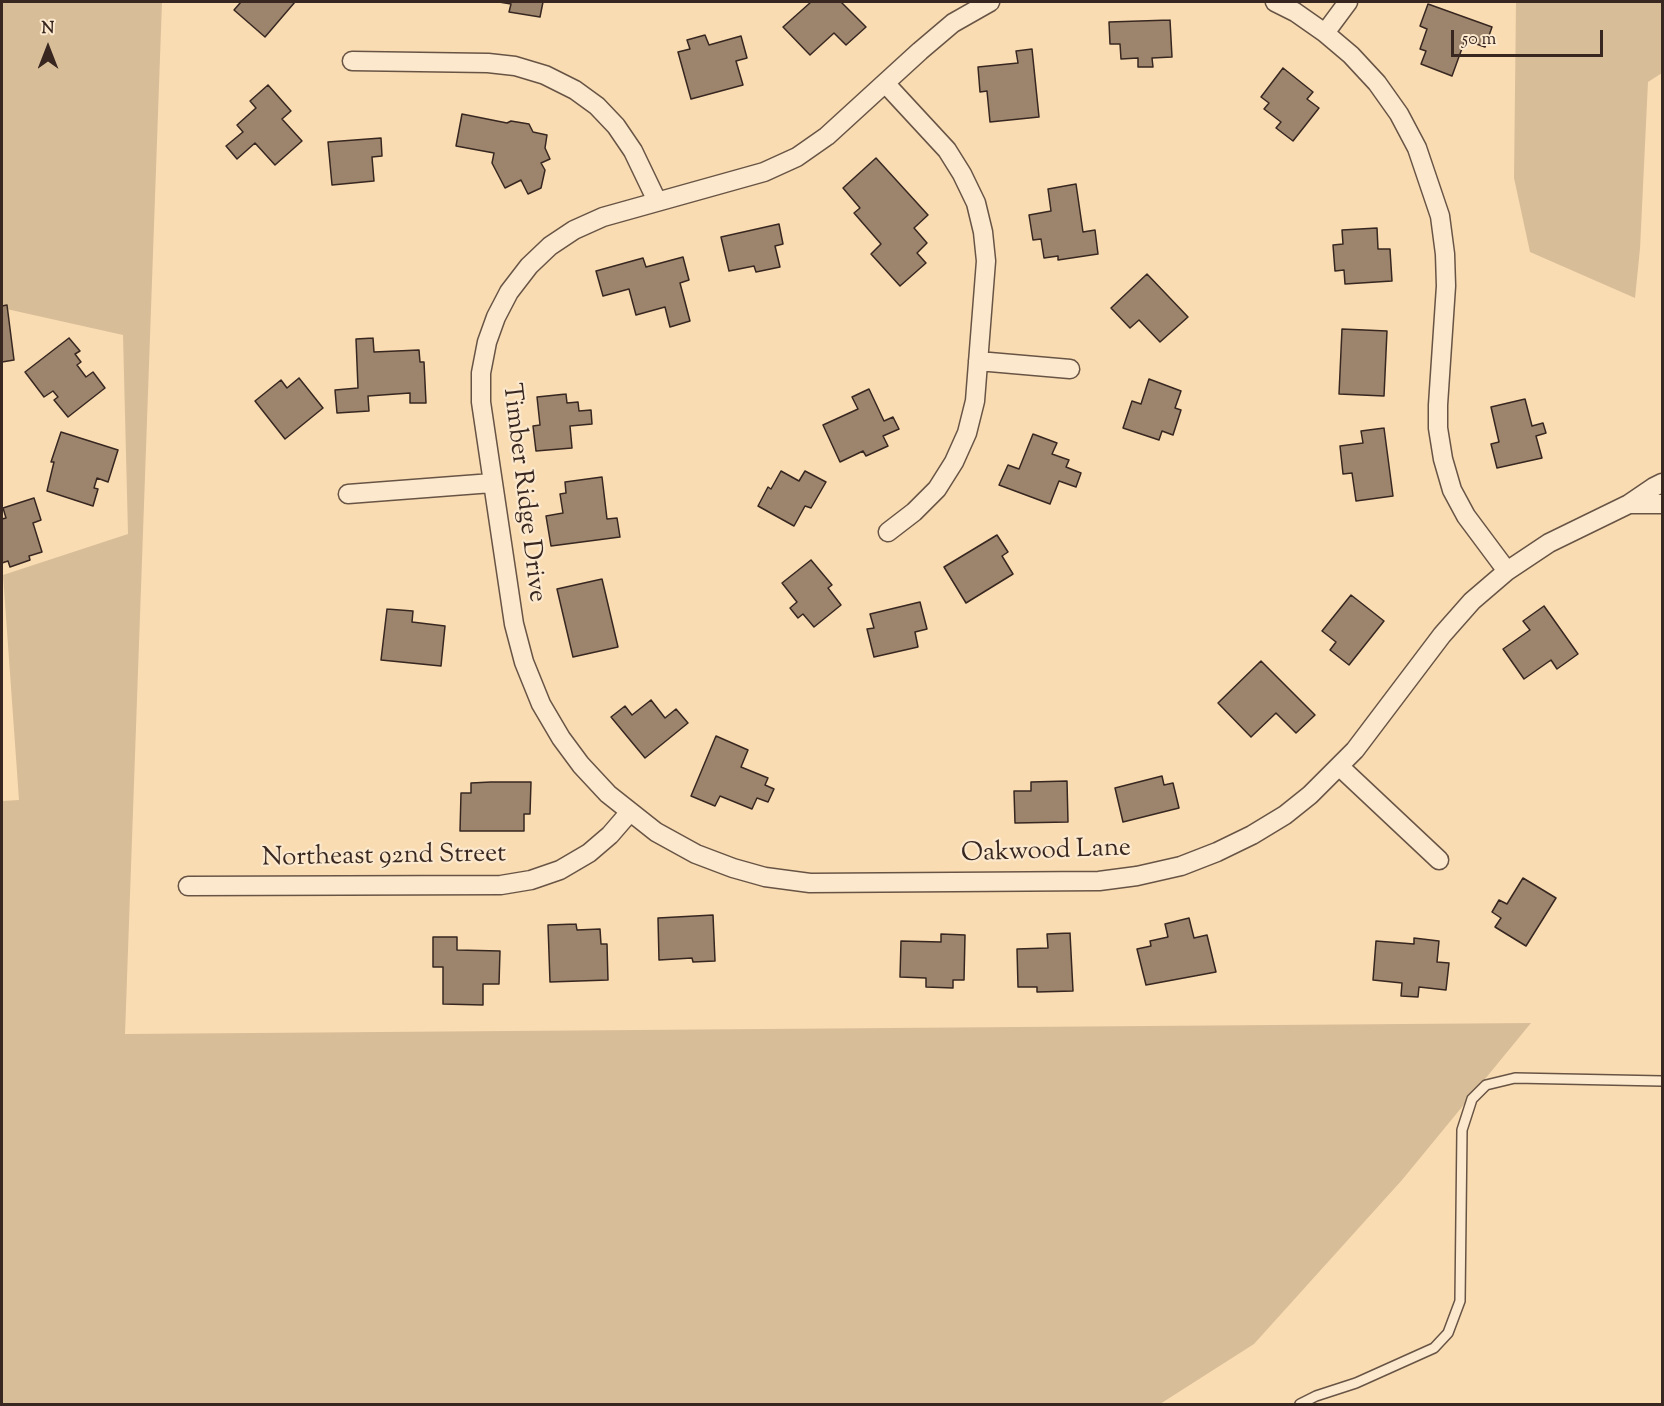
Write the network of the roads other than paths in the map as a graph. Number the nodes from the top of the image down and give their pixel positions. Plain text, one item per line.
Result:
1 (990, 2) edge
2 (1275, 2) edge
3 (1348, 2) edge
4 (1325, 33) junction
5 (352, 61) dead end
6 (885, 83) junction
7 (657, 201) junction
8 (978, 361) junction
9 (1070, 369) dead end
10 (492, 483) junction
11 (1662, 483) edge
12 (348, 494) dead end
13 (1629, 504) junction
14 (1662, 504) edge
15 (888, 532) dead end
16 (1507, 571) junction
17 (1340, 767) junction
18 (629, 813) junction
19 (1439, 860) dead end
20 (188, 886) dead end
21 (1662, 1081) edge
22 (1300, 1404) edge

1 - 6 street, Timber Ridge Drive
2 - 4 street
3 - 4 street
4 - 16 street
5 - 7 street
6 - 7 street, Timber Ridge Drive
6 - 8 street
7 - 10 street, Timber Ridge Drive
8 - 9 street
8 - 15 street
10 - 12 street
10 - 18 street, Timber Ridge Drive
11 - 13 street, Oakwood Lane
13 - 14 street, Oakwood Lane
13 - 16 street, Oakwood Lane
16 - 17 street, Oakwood Lane
17 - 18 street, Oakwood Lane
17 - 19 street
18 - 20 street, Northeast 92nd Street
21 - 22 lane

